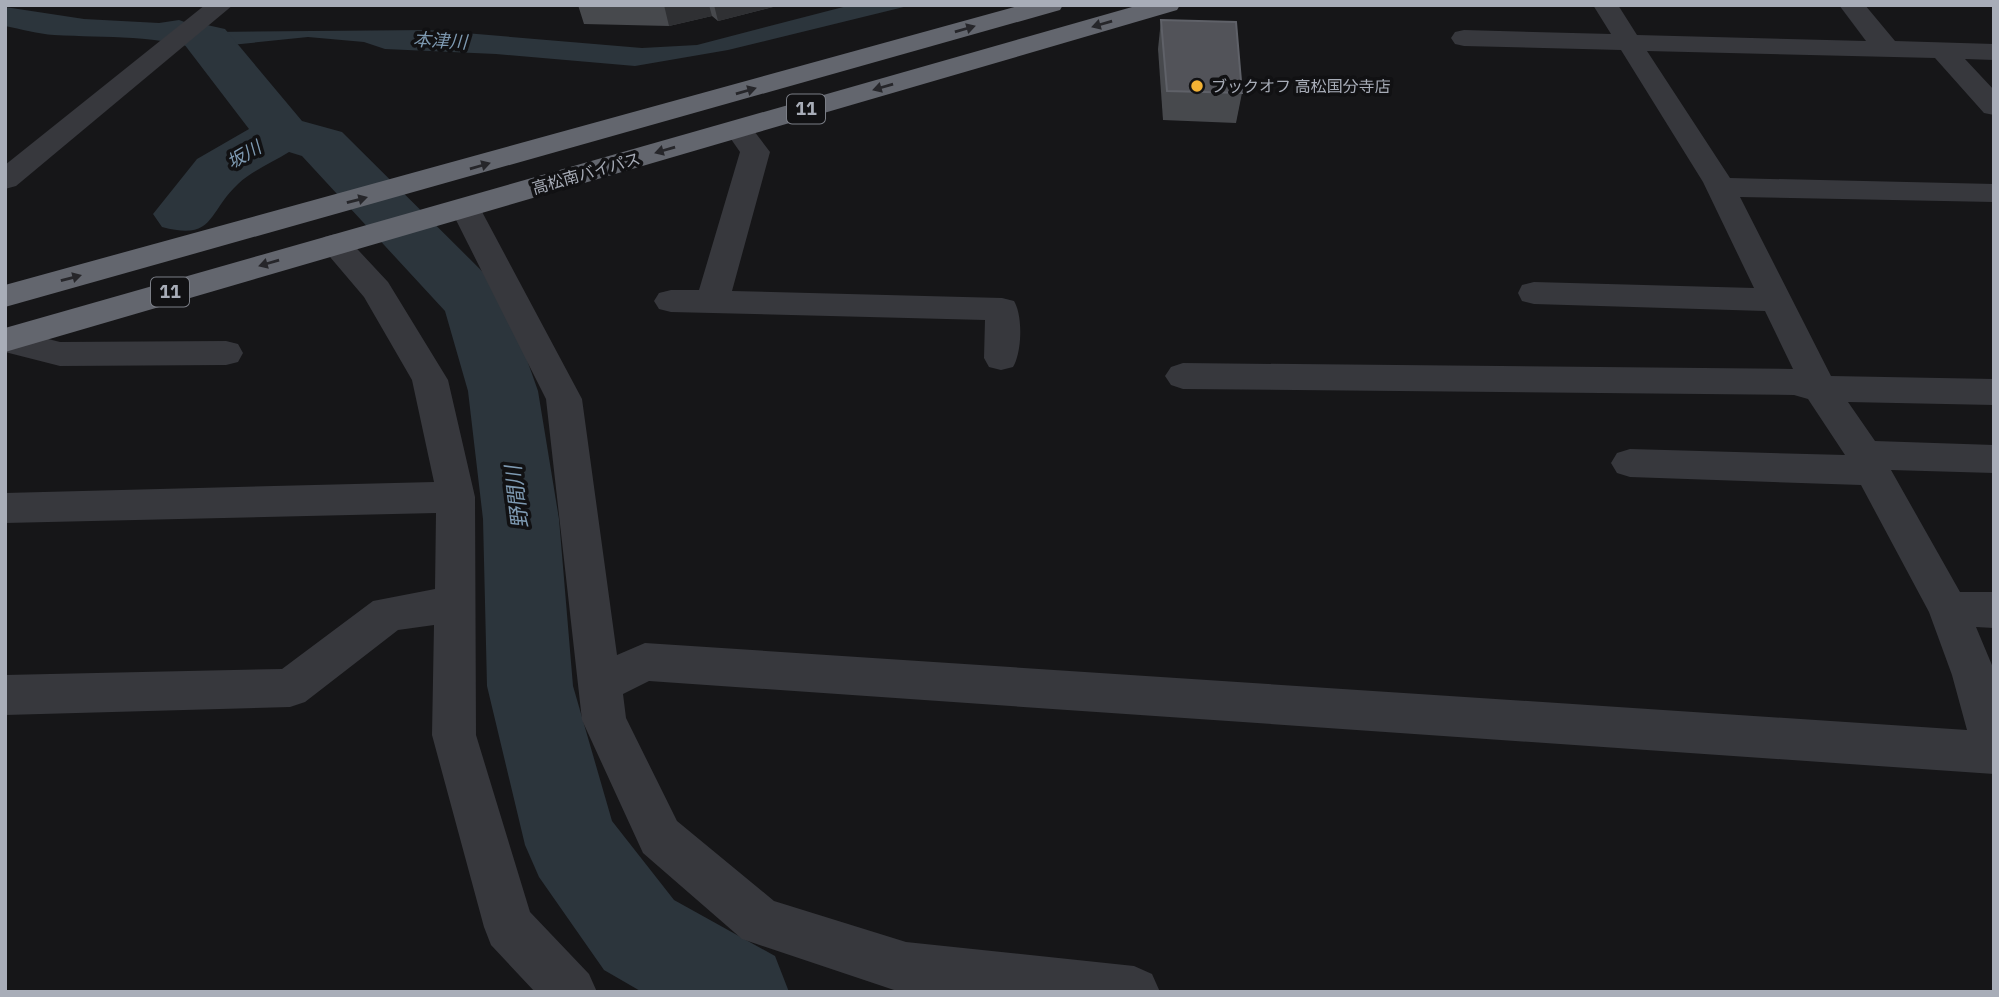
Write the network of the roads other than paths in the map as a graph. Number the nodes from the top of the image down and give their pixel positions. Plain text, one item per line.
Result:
1 (1051, 5) edge
2 (1168, 5) edge
3 (1605, 5) edge
4 (1851, 5) edge
5 (217, 9) edge
6 (1464, 38) dead end
7 (1629, 45) junction
8 (1887, 49) junction
9 (1943, 51) junction
10 (1994, 52) edge
11 (1994, 107) edge
12 (738, 129) junction
13 (5, 180) edge
14 (1720, 187) junction
15 (1994, 193) edge
16 (454, 211) junction
17 (335, 244) junction
18 (1534, 293) dead end
19 (5, 296) edge
20 (713, 300) junction
21 (1774, 300) junction
22 (671, 301) dead end
23 (5, 340) edge
24 (226, 353) dead end
25 (1000, 358) dead end
26 (1183, 376) dead end
27 (1819, 388) junction
28 (1994, 392) edge
29 (1994, 459) edge
30 (1630, 463) dead end
31 (1868, 463) junction
32 (456, 497) junction
33 (5, 508) edge
34 (454, 604) junction
35 (1948, 608) junction
36 (1994, 610) edge
37 (1984, 678) edge
38 (599, 685) junction
39 (5, 695) edge
40 (1994, 745) edge
41 (1994, 753) edge
42 (571, 992) edge
43 (1134, 992) edge

19 -> 1 highway, 高松南バイパス / 11
2 -> 12 highway, 高松南バイパス / 11
3 - 7 street
4 - 8 street
5 - 13 street
6 - 7 street
7 - 8 street
7 - 14 street
8 - 9 street
9 - 10 street
9 - 11 street
12 -> 16 highway, 高松南バイパス / 11
12 - 20 street
14 - 15 street
14 - 21 street
16 - 17 highway, 高松南バイパス / 11
16 - 38 street
17 -> 23 highway, 高松南バイパス / 11
17 - 32 street
18 - 21 street
20 - 22 street
20 - 25 street
21 - 27 street
23 - 24 street
26 - 27 street
27 - 28 street
27 - 31 street
29 - 31 street
30 - 31 street
31 - 35 street
32 - 33 street
32 - 34 street
34 - 39 street
34 - 42 street
35 - 36 street
35 - 37 street
37 - 40 street
38 - 41 street
38 - 43 street

